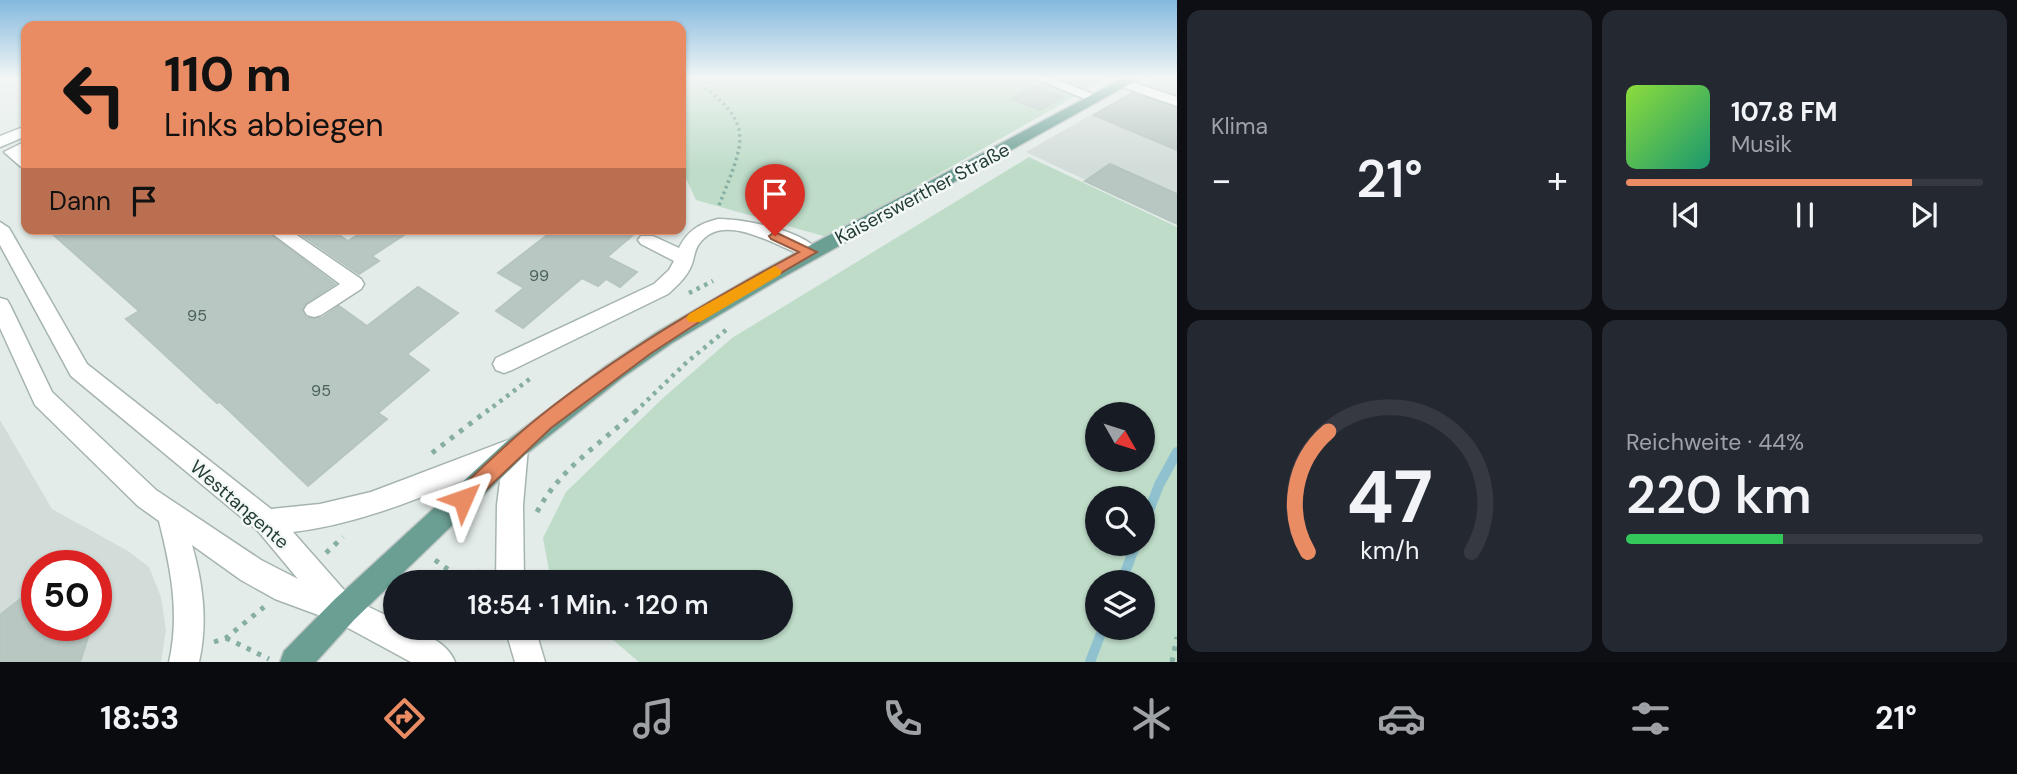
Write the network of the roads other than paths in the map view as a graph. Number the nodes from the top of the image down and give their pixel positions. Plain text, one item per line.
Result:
1 (1078, 108) edge
2 (21, 133) edge
3 (0, 142) edge
4 (21, 148) edge
5 (21, 159) edge
6 (0, 228) edge
7 (284, 235) edge
8 (647, 240) dead end
9 (810, 252) junction
10 (684, 258) junction
11 (0, 305) edge
12 (314, 310) dead end
13 (504, 364) dead end
14 (516, 448) junction
15 (171, 517) junction
16 (267, 522) junction
17 (509, 570) edge
18 (344, 610) junction
19 (524, 640) edge
20 (184, 662) edge
21 (295, 662) edge
22 (440, 662) edge
23 (530, 662) edge

1 - 9 main road, Kaiserswerther Straße
2 - 3 street
4 - 5 street
6 - 16 street, Westtangente
7 - 12 street
8 - 10 street
9 - 10 street
9 - 14 main road, Kaiserswerther Straße
10 - 13 street
11 - 15 street, Westtangente
14 - 16 street
14 - 17 street
14 - 18 main road, Kaiserswerther Straße
15 - 18 street, Westtangente
15 - 20 street
16 - 18 street, Westtangente
18 - 21 main road, Kaiserswerther Straße
18 - 22 street
19 - 23 street

